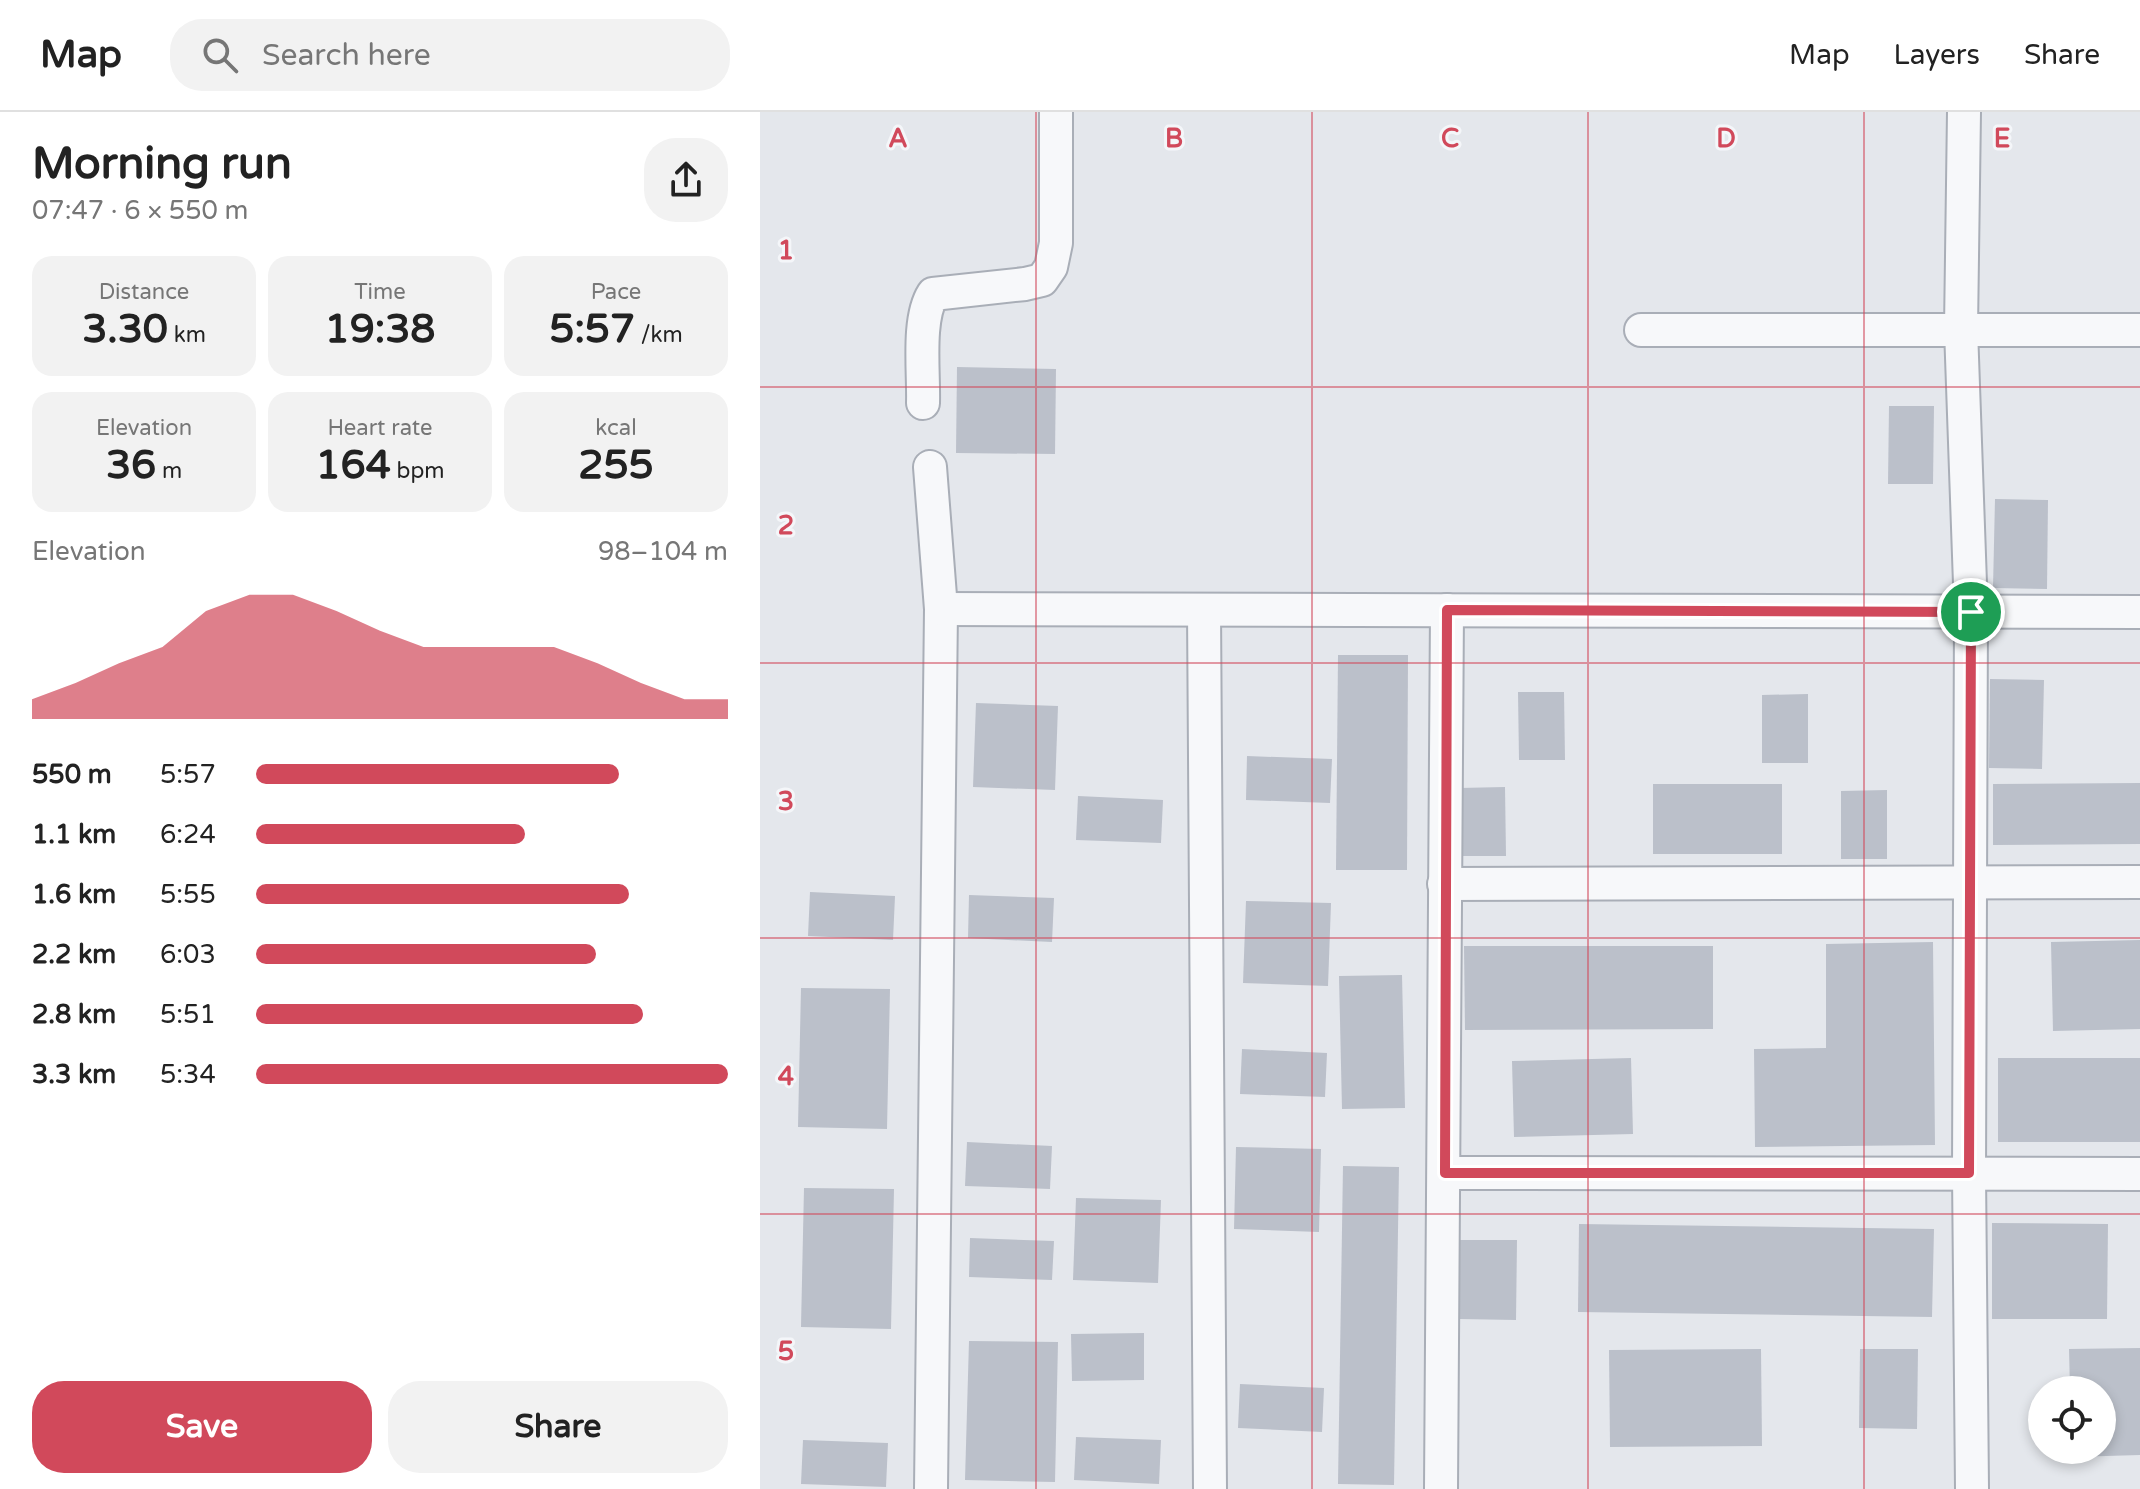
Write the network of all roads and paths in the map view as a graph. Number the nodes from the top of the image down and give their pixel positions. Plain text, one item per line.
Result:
1 (1056, 112) edge
2 (1964, 112) edge
3 (1961, 329) junction
4 (1641, 330) dead end
5 (2140, 330) edge
6 (923, 403) dead end
7 (930, 467) dead end
8 (941, 609) junction
9 (1204, 610) junction
10 (1447, 610) junction
11 (1971, 612) junction
12 (2140, 612) edge
13 (2140, 882) edge
14 (1444, 884) junction
15 (1969, 884) junction
16 (1445, 1173) junction
17 (1969, 1173) junction
18 (2140, 1174) edge
19 (931, 1489) edge
20 (1210, 1489) edge
21 (1441, 1489) edge
22 (1972, 1489) edge

1 - 6 street
2 - 3 street
3 - 4 street
3 - 5 street
3 - 11 street
7 - 8 street
8 - 9 street
8 - 19 street
9 - 10 street
9 - 20 street
10 - 11 street
10 - 14 street
11 - 12 street
11 - 15 street
13 - 15 street
14 - 15 street
14 - 16 street
15 - 17 street
16 - 17 street
16 - 21 street
17 - 18 street
17 - 22 street

